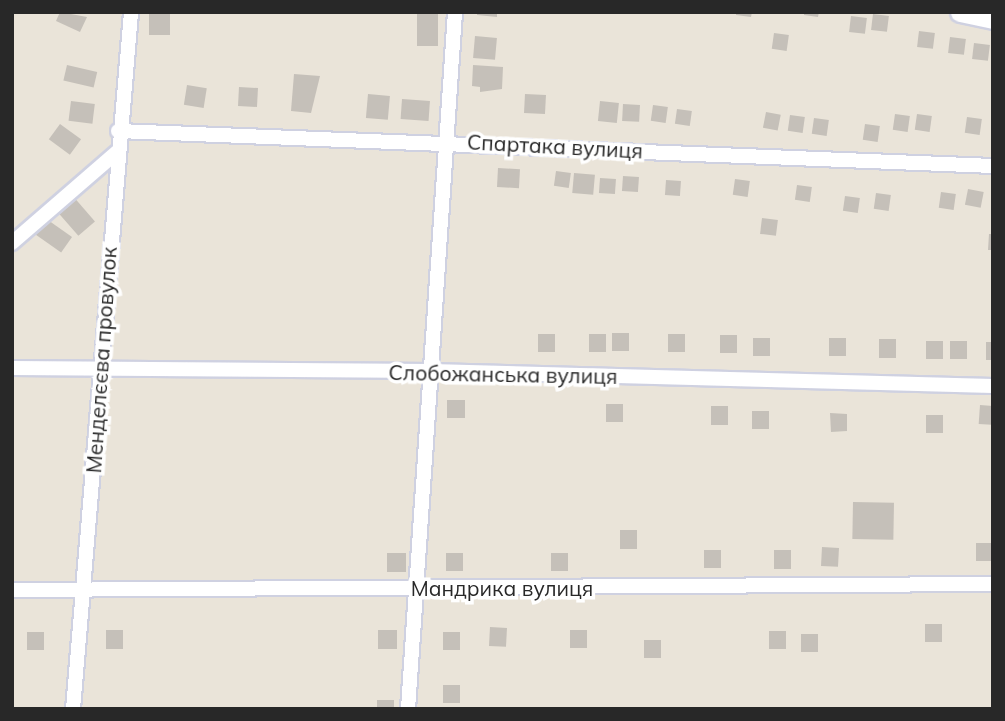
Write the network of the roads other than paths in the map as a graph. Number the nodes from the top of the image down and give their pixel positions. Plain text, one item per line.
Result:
1 (131, 12) edge
2 (455, 12) edge
3 (960, 12) edge
4 (993, 19) edge
5 (118, 131) junction
6 (449, 141) junction
7 (117, 152) junction
8 (993, 166) edge
9 (12, 243) edge
10 (12, 368) edge
11 (101, 371) junction
12 (430, 371) junction
13 (993, 386) edge
14 (993, 584) edge
15 (83, 588) junction
16 (415, 588) junction
17 (12, 590) edge
18 (73, 709) edge
19 (408, 709) edge

1 - 5 street, Менделєєва провулок
2 - 6 street
3 - 4 street
5 - 6 street, Спартака вулиця
5 - 7 street, Менделєєва провулок
6 - 8 street, Спартака вулиця
6 - 12 street
7 - 9 street
7 - 11 street, Менделєєва провулок
10 - 11 street, Слобожанська вулиця
11 - 12 street, Слобожанська вулиця
11 - 15 street, Менделєєва провулок
12 - 13 street, Слобожанська вулиця
12 - 16 street
14 - 16 street, Мандрика вулиця
15 - 16 street, Мандрика вулиця
15 - 17 street, Мандрика вулиця
15 - 18 street, Менделєєва провулок
16 - 19 street

